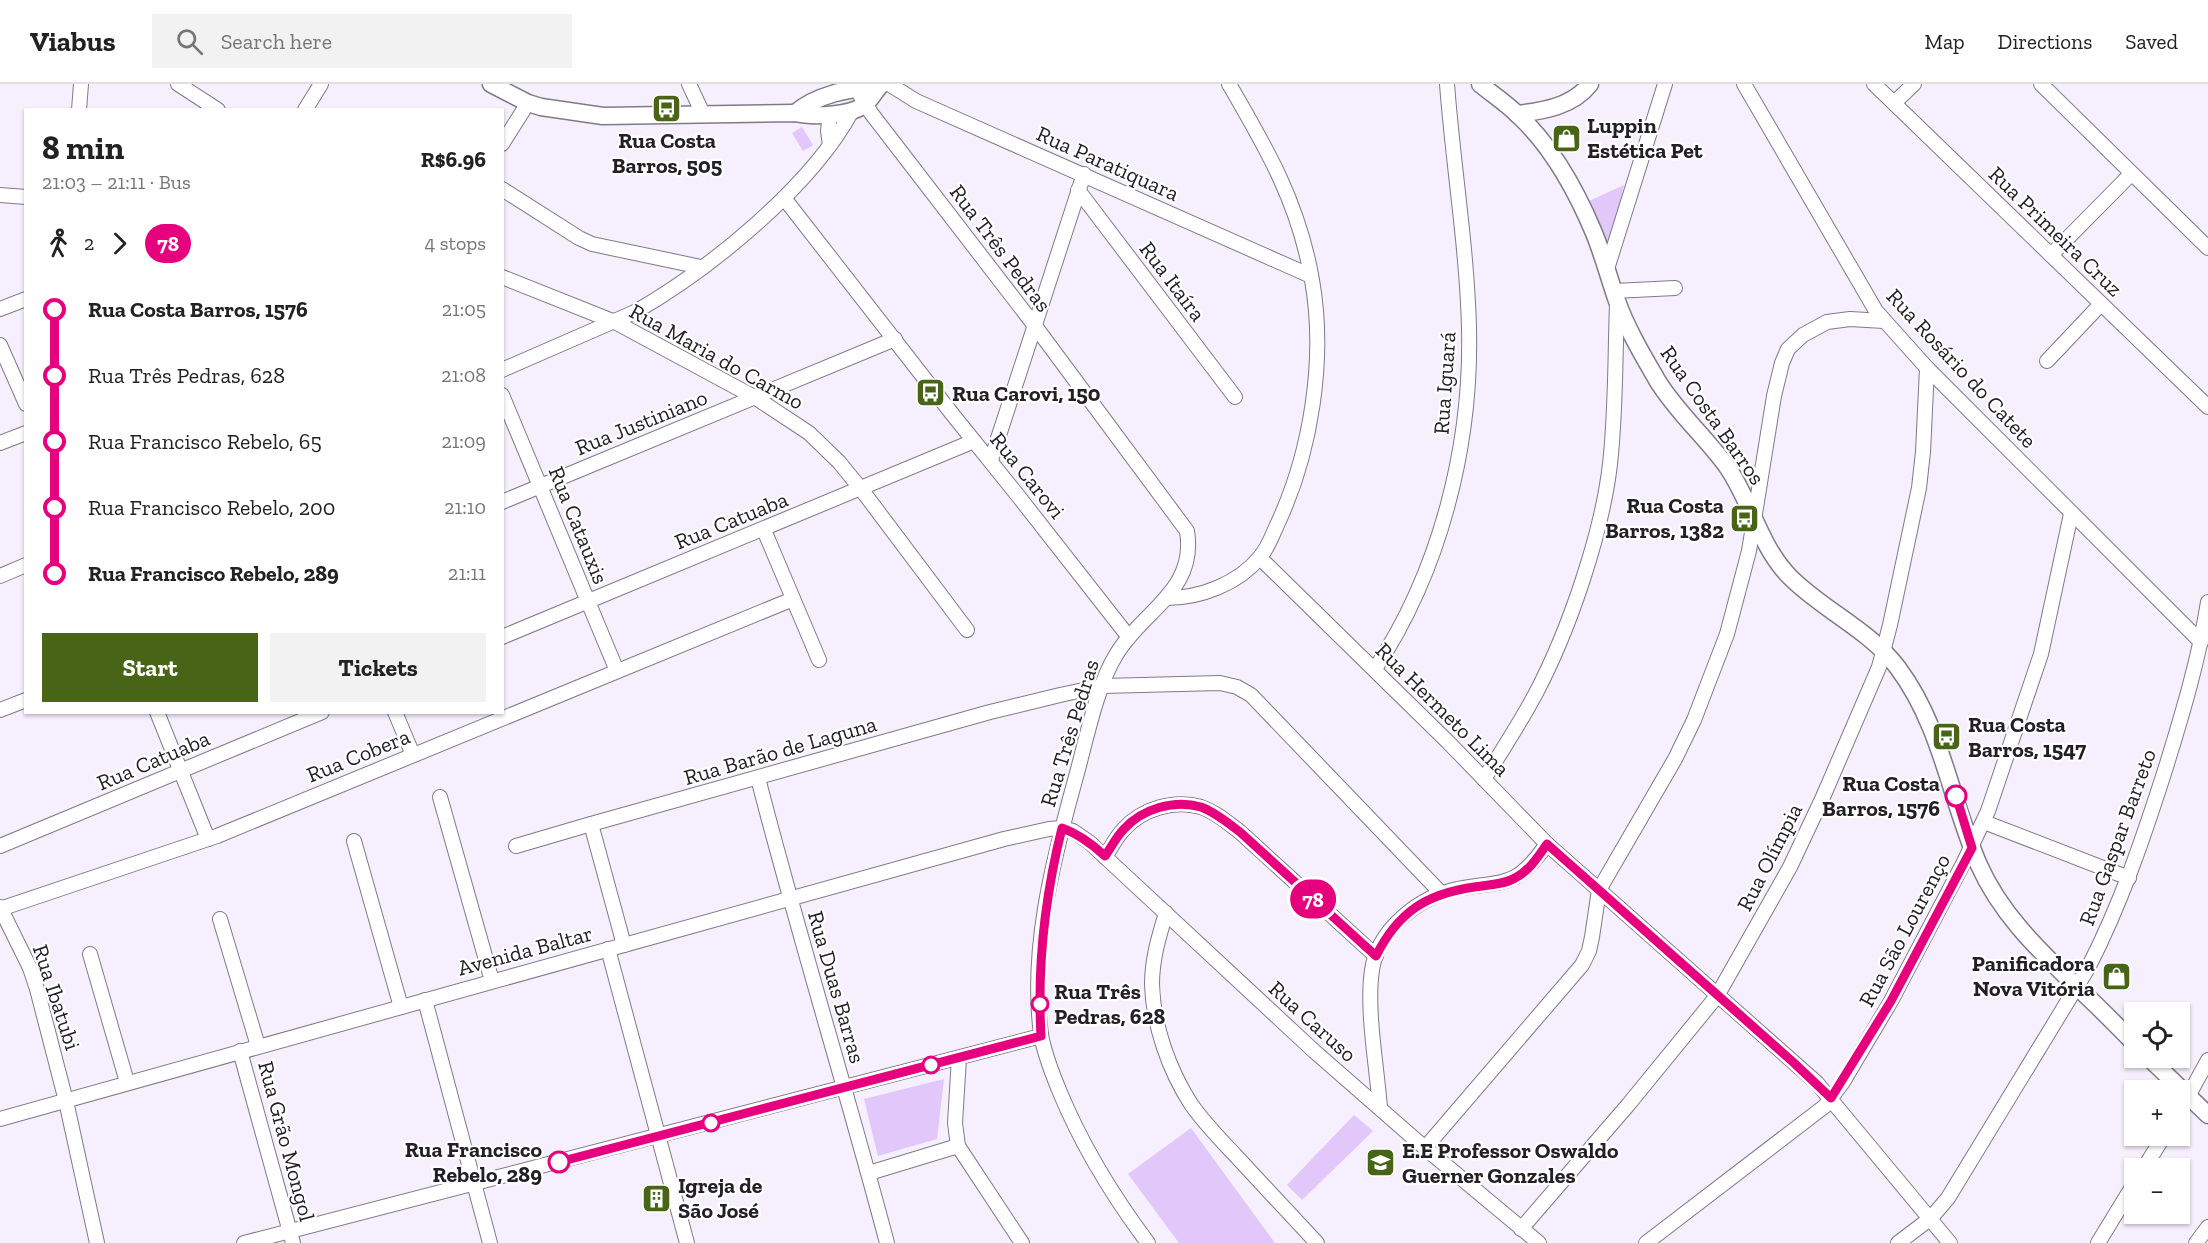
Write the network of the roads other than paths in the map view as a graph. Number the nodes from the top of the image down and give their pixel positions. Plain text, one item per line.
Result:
1 (81, 84) edge
2 (178, 84) edge
3 (321, 84) edge
4 (491, 84) edge
5 (688, 84) edge
6 (1229, 84) edge
7 (1447, 84) edge
8 (1480, 84) edge
9 (1590, 84) edge
10 (1665, 84) edge
11 (1744, 84) edge
12 (1874, 84) edge
13 (1914, 84) edge
14 (2041, 84) edge
15 (883, 86) edge
16 (853, 87) edge
17 (829, 90) edge
18 (528, 103) junction
19 (1894, 103) junction
20 (79, 108) edge
21 (215, 108) edge
22 (306, 108) edge
23 (859, 108) junction
24 (795, 113) junction
25 (703, 114) junction
26 (830, 114) junction
27 (1518, 114) junction
28 (504, 141) edge
29 (830, 145) junction
30 (1084, 174) junction
31 (2131, 174) junction
32 (504, 190) edge
33 (1078, 190) junction
34 (0, 195) edge
35 (24, 197) edge
36 (784, 198) junction
37 (2208, 248) edge
38 (2051, 255) junction
39 (701, 267) junction
40 (1607, 269) junction
41 (1311, 276) junction
42 (504, 278) edge
43 (1675, 288) dead end
44 (1615, 297) junction
45 (24, 300) edge
46 (2101, 304) junction
47 (0, 309) edge
48 (1884, 321) junction
49 (615, 322) junction
50 (1035, 326) junction
51 (895, 339) junction
52 (0, 345) edge
53 (2047, 361) dead end
54 (1927, 368) junction
55 (504, 369) edge
56 (1235, 397) dead end
57 (756, 398) junction
58 (24, 399) edge
59 (504, 400) edge
60 (2208, 407) edge
61 (24, 434) edge
62 (975, 441) junction
63 (0, 443) edge
64 (991, 460) junction
65 (541, 486) junction
66 (861, 489) junction
67 (504, 501) edge
68 (2071, 514) junction
69 (1755, 519) junction
70 (764, 530) junction
71 (1260, 558) junction
72 (24, 566) edge
73 (0, 576) edge
74 (1167, 598) junction
75 (793, 599) junction
76 (588, 602) junction
77 (2208, 602) edge
78 (967, 630) dead end
79 (504, 636) edge
80 (1128, 636) junction
81 (2201, 642) junction
82 (1884, 651) junction
83 (819, 660) dead end
84 (1375, 669) junction
85 (617, 671) junction
86 (1102, 686) junction
87 (24, 701) edge
88 (0, 710) edge
89 (158, 714) edge
90 (317, 714) edge
91 (396, 714) edge
92 (413, 755) junction
93 (181, 771) junction
94 (758, 778) junction
95 (1484, 779) junction
96 (440, 797) dead end
97 (1984, 822) junction
98 (591, 824) junction
99 (1062, 828) junction
100 (208, 839) junction
101 (354, 841) dead end
102 (1547, 844) junction
103 (0, 846) edge
104 (516, 846) dead end
105 (1972, 848) junction
106 (1105, 856) junction
107 (2129, 878) junction
108 (1599, 890) junction
109 (1441, 893) junction
110 (789, 898) junction
111 (0, 908) edge
112 (1166, 913) junction
113 (220, 919) dead end
114 (624, 945) junction
115 (608, 949) junction
116 (90, 954) dead end
117 (1376, 956) junction
118 (492, 981) junction
119 (2076, 986) junction
120 (1717, 996) junction
121 (424, 1000) junction
122 (401, 1006) junction
123 (2124, 1033) edge
124 (1041, 1036) junction
125 (258, 1046) junction
126 (240, 1051) junction
127 (959, 1058) junction
128 (2208, 1060) edge
129 (2160, 1068) edge
130 (2173, 1080) edge
131 (127, 1082) junction
132 (845, 1088) junction
133 (2190, 1094) edge
134 (2190, 1097) edge
135 (1831, 1098) junction
136 (66, 1101) junction
137 (1380, 1108) junction
138 (2208, 1115) edge
139 (0, 1119) edge
140 (659, 1137) junction
141 (958, 1146) junction
142 (1425, 1148) junction
143 (869, 1173) junction
144 (475, 1184) junction
145 (2124, 1200) edge
146 (1931, 1218) junction
147 (2208, 1227) edge
148 (1521, 1229) junction
149 (292, 1237) edge
150 (97, 1243) edge
151 (244, 1243) edge
152 (490, 1243) edge
153 (687, 1243) edge
154 (887, 1243) edge
155 (1022, 1243) edge
156 (1148, 1243) edge
157 (1317, 1243) edge
158 (1539, 1243) edge
159 (1646, 1243) edge
160 (1898, 1243) edge
161 (1950, 1243) edge
162 (2098, 1243) edge
163 (2196, 1243) edge

1 - 20 street
2 - 21 street
3 - 22 street
4 - 18 main road
5 - 25 street
6 - 41 street
7 - 84 street, Rua Iguará
8 - 27 main road, Rua Costa Barros
9 - 27 main road
10 - 40 street
11 - 48 street, Rua Rosário do Catete
12 - 19 street, Rua Primeira Cruz
13 - 19 street
14 - 31 street
15 - 16 main road
15 - 23 main road
15 - 30 street, Rua Paratiquara
16 - 17 main road
16 - 23 street, Rua Três Pedras
16 - 26 main road
17 - 24 main road
18 - 25 main road
18 - 28 street
19 - 38 street, Rua Primeira Cruz
23 - 26 main road
23 - 29 street
23 - 50 street, Rua Três Pedras
24 - 25 main road
24 - 26 main road
26 - 29 street
27 - 40 main road, Rua Costa Barros
29 - 36 street
30 - 33 street
30 - 41 street, Rua Paratiquara
31 - 37 street
31 - 38 street
32 - 39 street
33 - 50 street
33 - 56 street, Rua Itaíra
34 - 35 street
36 - 39 street
36 - 51 street, Rua Carovi
38 - 46 street, Rua Primeira Cruz
39 - 49 street
40 - 44 main road, Rua Costa Barros
41 - 71 street
42 - 49 street, Rua Maria do Carmo
43 - 44 street
44 - 69 main road, Rua Costa Barros
44 - 95 street
45 - 47 street
46 - 53 street
46 - 60 street, Rua Primeira Cruz
48 - 54 street, Rua Rosário do Catete
48 - 69 street
49 - 55 street
49 - 57 street, Rua Maria do Carmo
50 - 64 street
50 - 74 street, Rua Três Pedras
51 - 57 street, Rua Justiniano
51 - 62 street, Rua Carovi
52 - 58 street
54 - 68 street, Rua Rosário do Catete
54 - 82 street, Rua Olímpia
57 - 65 street, Rua Justiniano
57 - 66 street, Rua Maria do Carmo
59 - 65 street, Rua Catauxis
61 - 63 street
62 - 64 street, Rua Carovi
62 - 66 street, Rua Catuaba
64 - 80 street, Rua Carovi
65 - 67 street, Rua Justiniano
65 - 76 street, Rua Catauxis
66 - 70 street, Rua Catuaba
66 - 78 street, Rua Maria do Carmo
68 - 81 street, Rua Rosário do Catete
68 - 97 street, Rua São Lourenço
69 - 82 main road, Rua Costa Barros
69 - 108 street
70 - 75 street
70 - 76 street, Rua Catuaba
71 - 74 street
71 - 84 street, Rua Hermeto Lima
72 - 73 street
74 - 80 street, Rua Três Pedras
75 - 83 street
75 - 85 street, Rua Cobera
76 - 79 street, Rua Catuaba
76 - 85 street, Rua Catauxis
77 - 81 street, Rua Gaspar Barreto
80 - 86 street, Rua Três Pedras
81 - 107 street, Rua Gaspar Barreto
82 - 105 main road, Rua Costa Barros
82 - 120 street, Rua Olímpia
84 - 95 street, Rua Hermeto Lima
85 - 92 street, Rua Cobera
86 - 94 street, Rua Barão de Laguna
86 - 99 street, Rua Três Pedras
86 - 109 street, Rua Barão de Laguna
87 - 88 street
89 - 93 street
90 - 93 street, Rua Catuaba
91 - 92 street
92 - 100 street, Rua Cobera
93 - 100 street
93 - 103 street, Rua Catuaba
94 - 98 street, Rua Barão de Laguna
94 - 110 street, Rua Duas Barras
95 - 102 street, Rua Hermeto Lima
96 - 118 street
97 - 105 street, Rua São Lourenço
97 - 107 street
98 - 104 street, Rua Barão de Laguna
98 - 114 street
99 - 106 street, Rua Caruso
99 - 110 street, Avenida Baltar
99 - 124 street, Rua Três Pedras
100 - 111 street, Rua Cobera
101 - 122 street
102 - 108 street, Rua Hermeto Lima
102 - 109 street
105 - 119 main road, Rua Costa Barros
105 - 135 street, Rua São Lourenço
106 - 112 street, Rua Caruso
106 - 117 street
107 - 119 street, Rua Gaspar Barreto
108 - 120 street, Rua Hermeto Lima
108 - 142 street
109 - 117 street
110 - 114 street, Avenida Baltar
110 - 132 street, Rua Duas Barras
111 - 136 street, Rua Ibatubi
112 - 137 street, Rua Caruso
112 - 157 street
113 - 125 street
114 - 115 street, Avenida Baltar
115 - 118 street, Avenida Baltar
115 - 140 street
116 - 131 street
117 - 137 street
118 - 121 street, Avenida Baltar
119 - 123 main road, Rua Costa Barros
119 - 146 street, Rua Gaspar Barreto
120 - 135 street, Rua Hermeto Lima
120 - 148 street, Rua Olímpia
121 - 122 street, Avenida Baltar
121 - 144 street
122 - 125 street, Avenida Baltar
124 - 127 street
124 - 156 street, Rua Três Pedras
125 - 126 street, Avenida Baltar
126 - 131 street, Avenida Baltar
126 - 149 street, Rua Grão Mongol
127 - 132 street
127 - 141 street
128 - 133 street
129 - 130 main road
131 - 136 street, Avenida Baltar
132 - 140 street
132 - 143 street, Rua Duas Barras
134 - 138 main road
135 - 146 street, Rua Hermeto Lima
135 - 159 street, Rua São Lourenço
136 - 139 street, Avenida Baltar
136 - 150 street, Rua Ibatubi
137 - 142 street, Rua Caruso
140 - 144 street
140 - 153 street
141 - 143 street
141 - 155 street
142 - 148 street, Rua Caruso
143 - 154 street, Rua Duas Barras
144 - 149 street
144 - 152 street
145 - 162 street
146 - 160 street, Rua Gaspar Barreto
146 - 161 street, Rua Hermeto Lima
147 - 163 street
148 - 158 street, Rua Caruso
149 - 151 street

